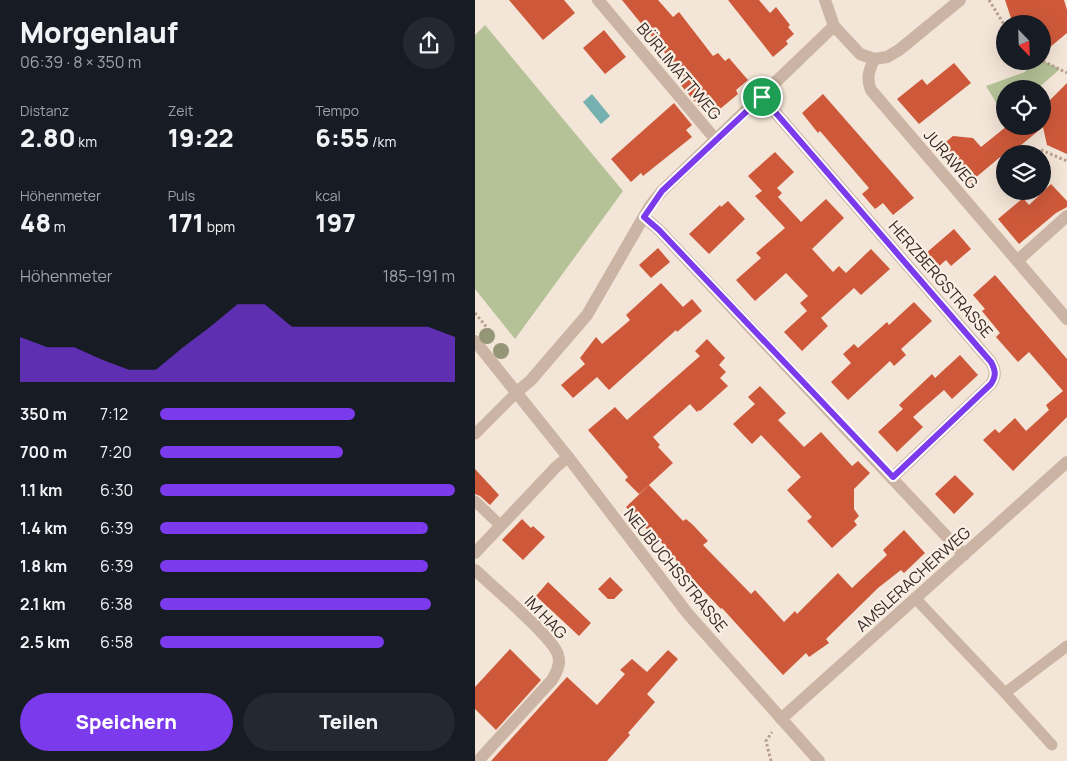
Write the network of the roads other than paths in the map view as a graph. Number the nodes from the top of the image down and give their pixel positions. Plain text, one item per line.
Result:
1 (598, 0) edge
2 (825, 0) edge
3 (960, 0) edge
4 (835, 26) junction
5 (875, 59) junction
6 (762, 97) junction
7 (716, 140) junction
8 (1067, 216) edge
9 (644, 217) junction
10 (1017, 261) junction
11 (1067, 320) edge
12 (475, 341) edge
13 (517, 392) junction
14 (475, 434) edge
15 (568, 457) junction
16 (1067, 462) edge
17 (893, 477) junction
18 (475, 501) edge
19 (501, 526) junction
20 (475, 553) edge
21 (965, 555) junction
22 (475, 570) edge
23 (915, 598) junction
24 (1067, 646) edge
25 (1005, 693) junction
26 (781, 719) junction
27 (1052, 745) dead end
28 (478, 761) edge
29 (819, 761) edge

1 - 7 street, BÜRLIMATTWEG
2 - 4 street
3 - 5 street
4 - 5 street
4 - 6 street
5 - 10 street, JURAWEG
6 - 7 street
6 - 17 street, HERZBERGSTRASSE
7 - 9 street
8 - 10 street
9 - 13 street
9 - 17 street
10 - 11 street, JURAWEG
12 - 13 street, NEUBUCHSSTRASSE
13 - 14 lane
13 - 15 street, NEUBUCHSSTRASSE
15 - 19 street
15 - 26 street, NEUBUCHSSTRASSE
16 - 21 street, AMSLERACHERWEG
17 - 21 street
18 - 19 lane
19 - 20 street
21 - 23 street, AMSLERACHERWEG
22 - 28 street, IM HAG
23 - 25 lane
23 - 26 street, AMSLERACHERWEG
24 - 25 lane
25 - 27 lane
26 - 29 street, NEUBUCHSSTRASSE

